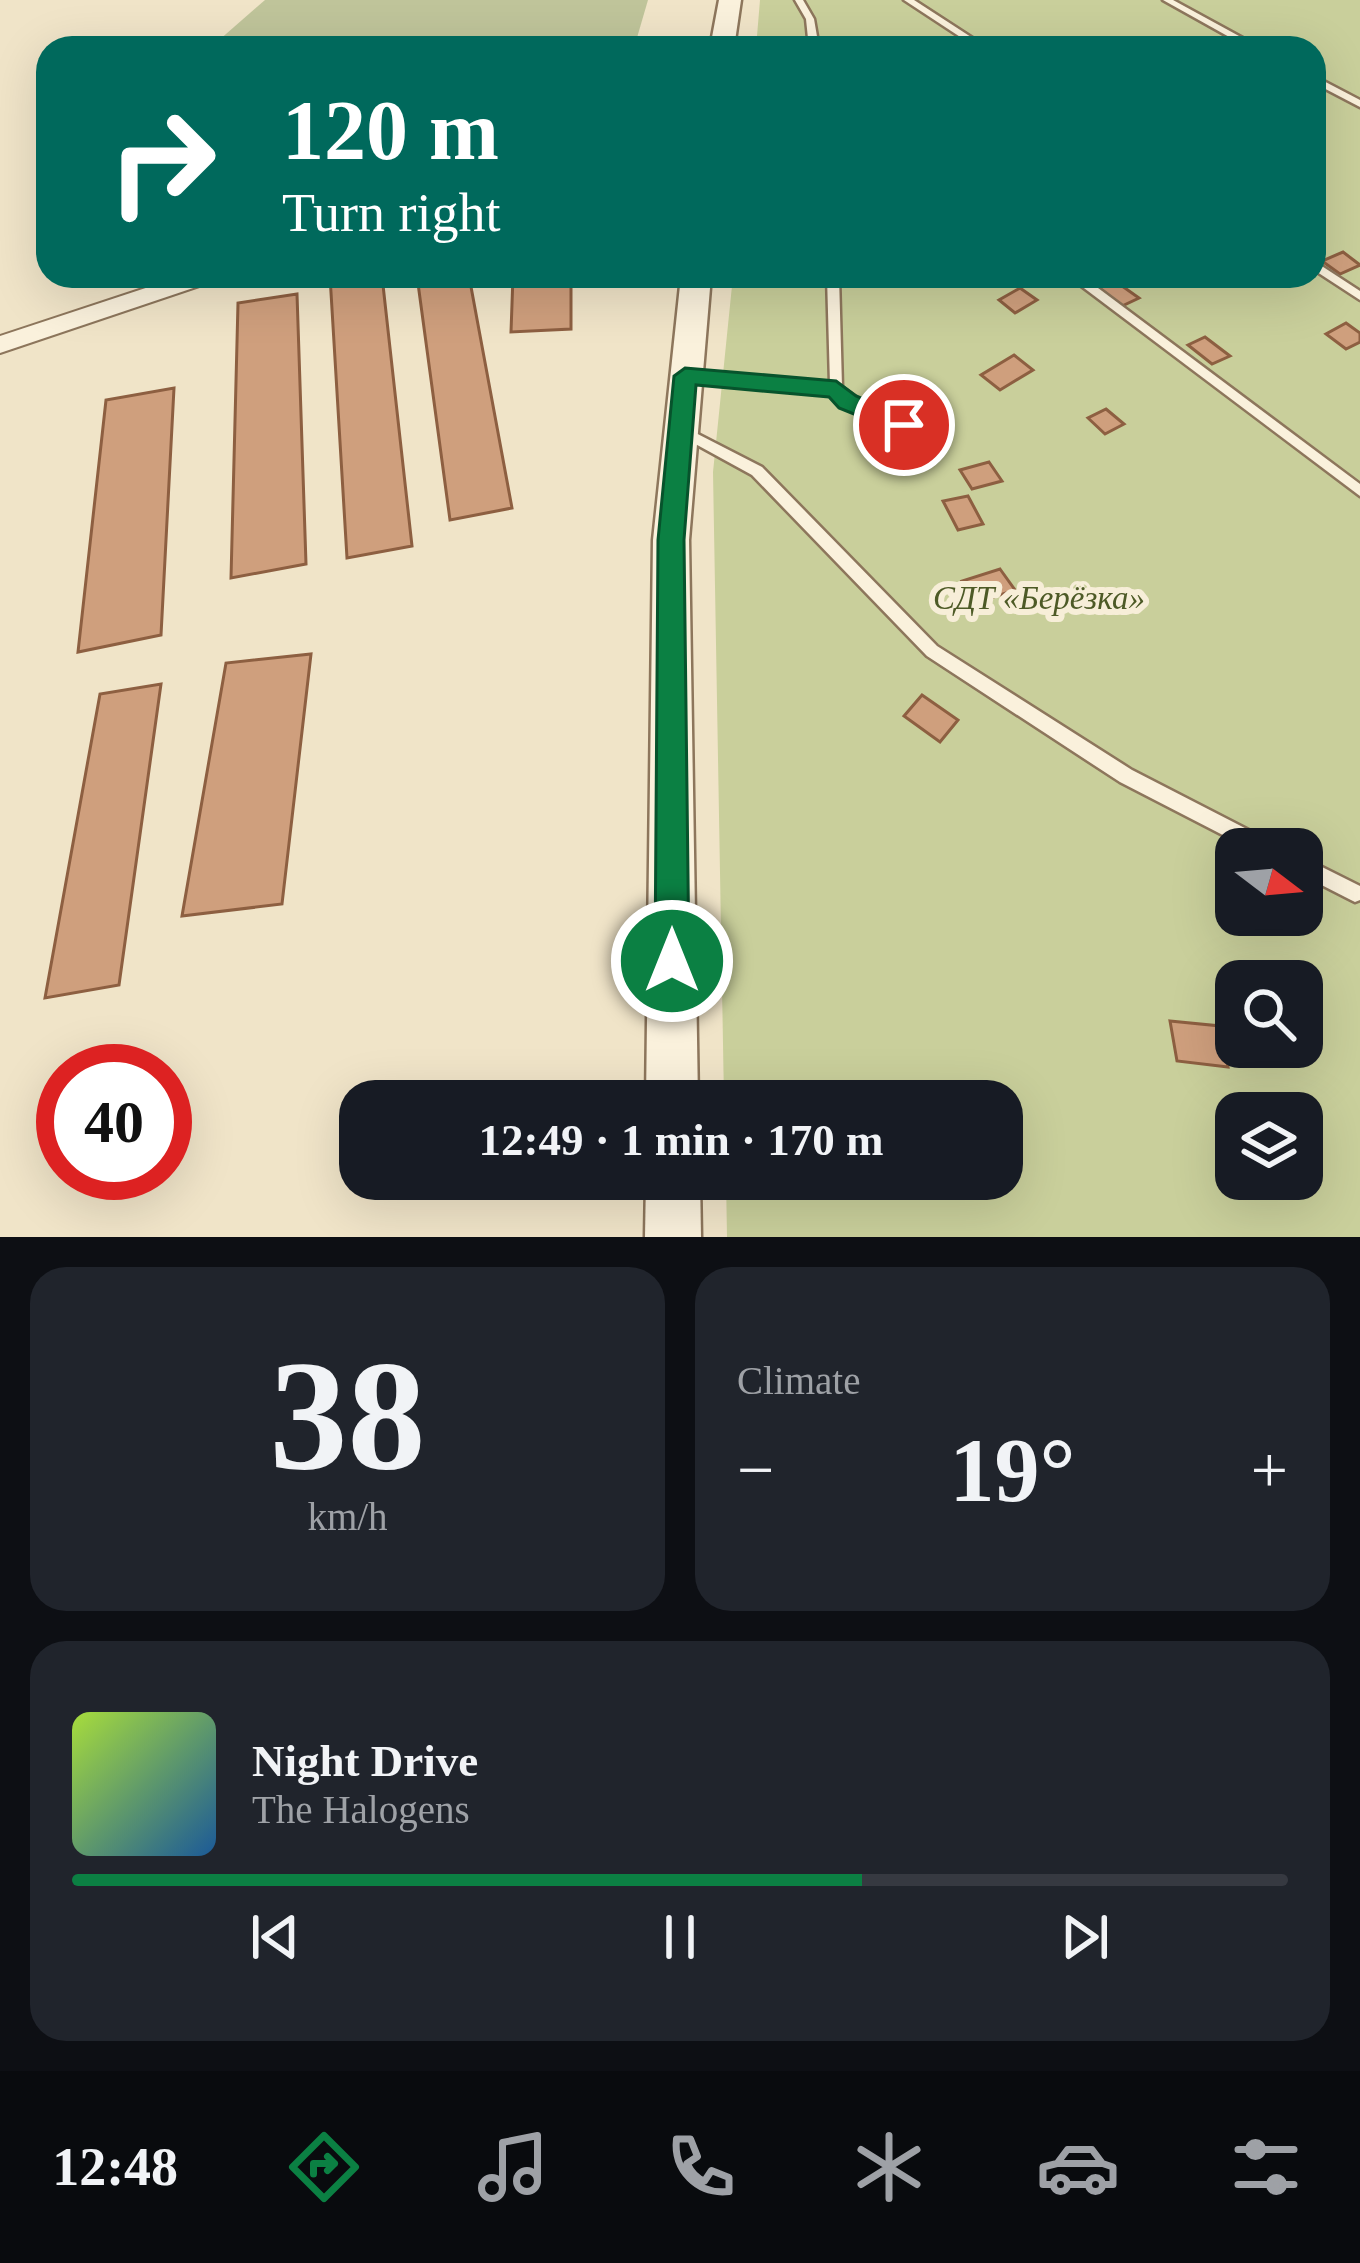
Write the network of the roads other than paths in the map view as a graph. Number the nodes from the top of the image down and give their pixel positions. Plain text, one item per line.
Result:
1 (730, 0) edge
2 (799, 0) edge
3 (908, 0) edge
4 (1167, 0) edge
5 (724, 36) edge
6 (812, 36) edge
7 (964, 36) edge
8 (1234, 36) edge
9 (1326, 86) edge
10 (1360, 104) edge
11 (1326, 273) edge
12 (171, 288) edge
13 (695, 288) edge
14 (833, 288) edge
15 (1090, 288) edge
16 (1360, 296) edge
17 (0, 346) edge
18 (685, 376) junction
19 (836, 389) junction
20 (681, 431) junction
21 (933, 434) dead end
22 (1359, 488) edge
23 (1227, 828) edge
24 (1323, 877) edge
25 (1355, 893) dead end
26 (672, 1080) edge
27 (673, 1200) edge
28 (673, 1237) edge

1 - 5 street
2 - 6 lane
3 - 7 lane
4 - 8 lane
9 - 10 lane
11 - 16 lane
12 - 17 street
13 - 18 street
14 - 19 lane
15 - 22 lane
18 - 19 lane
18 - 20 street
19 - 21 lane
20 - 23 lane
20 - 26 street
24 - 25 lane
27 - 28 street

